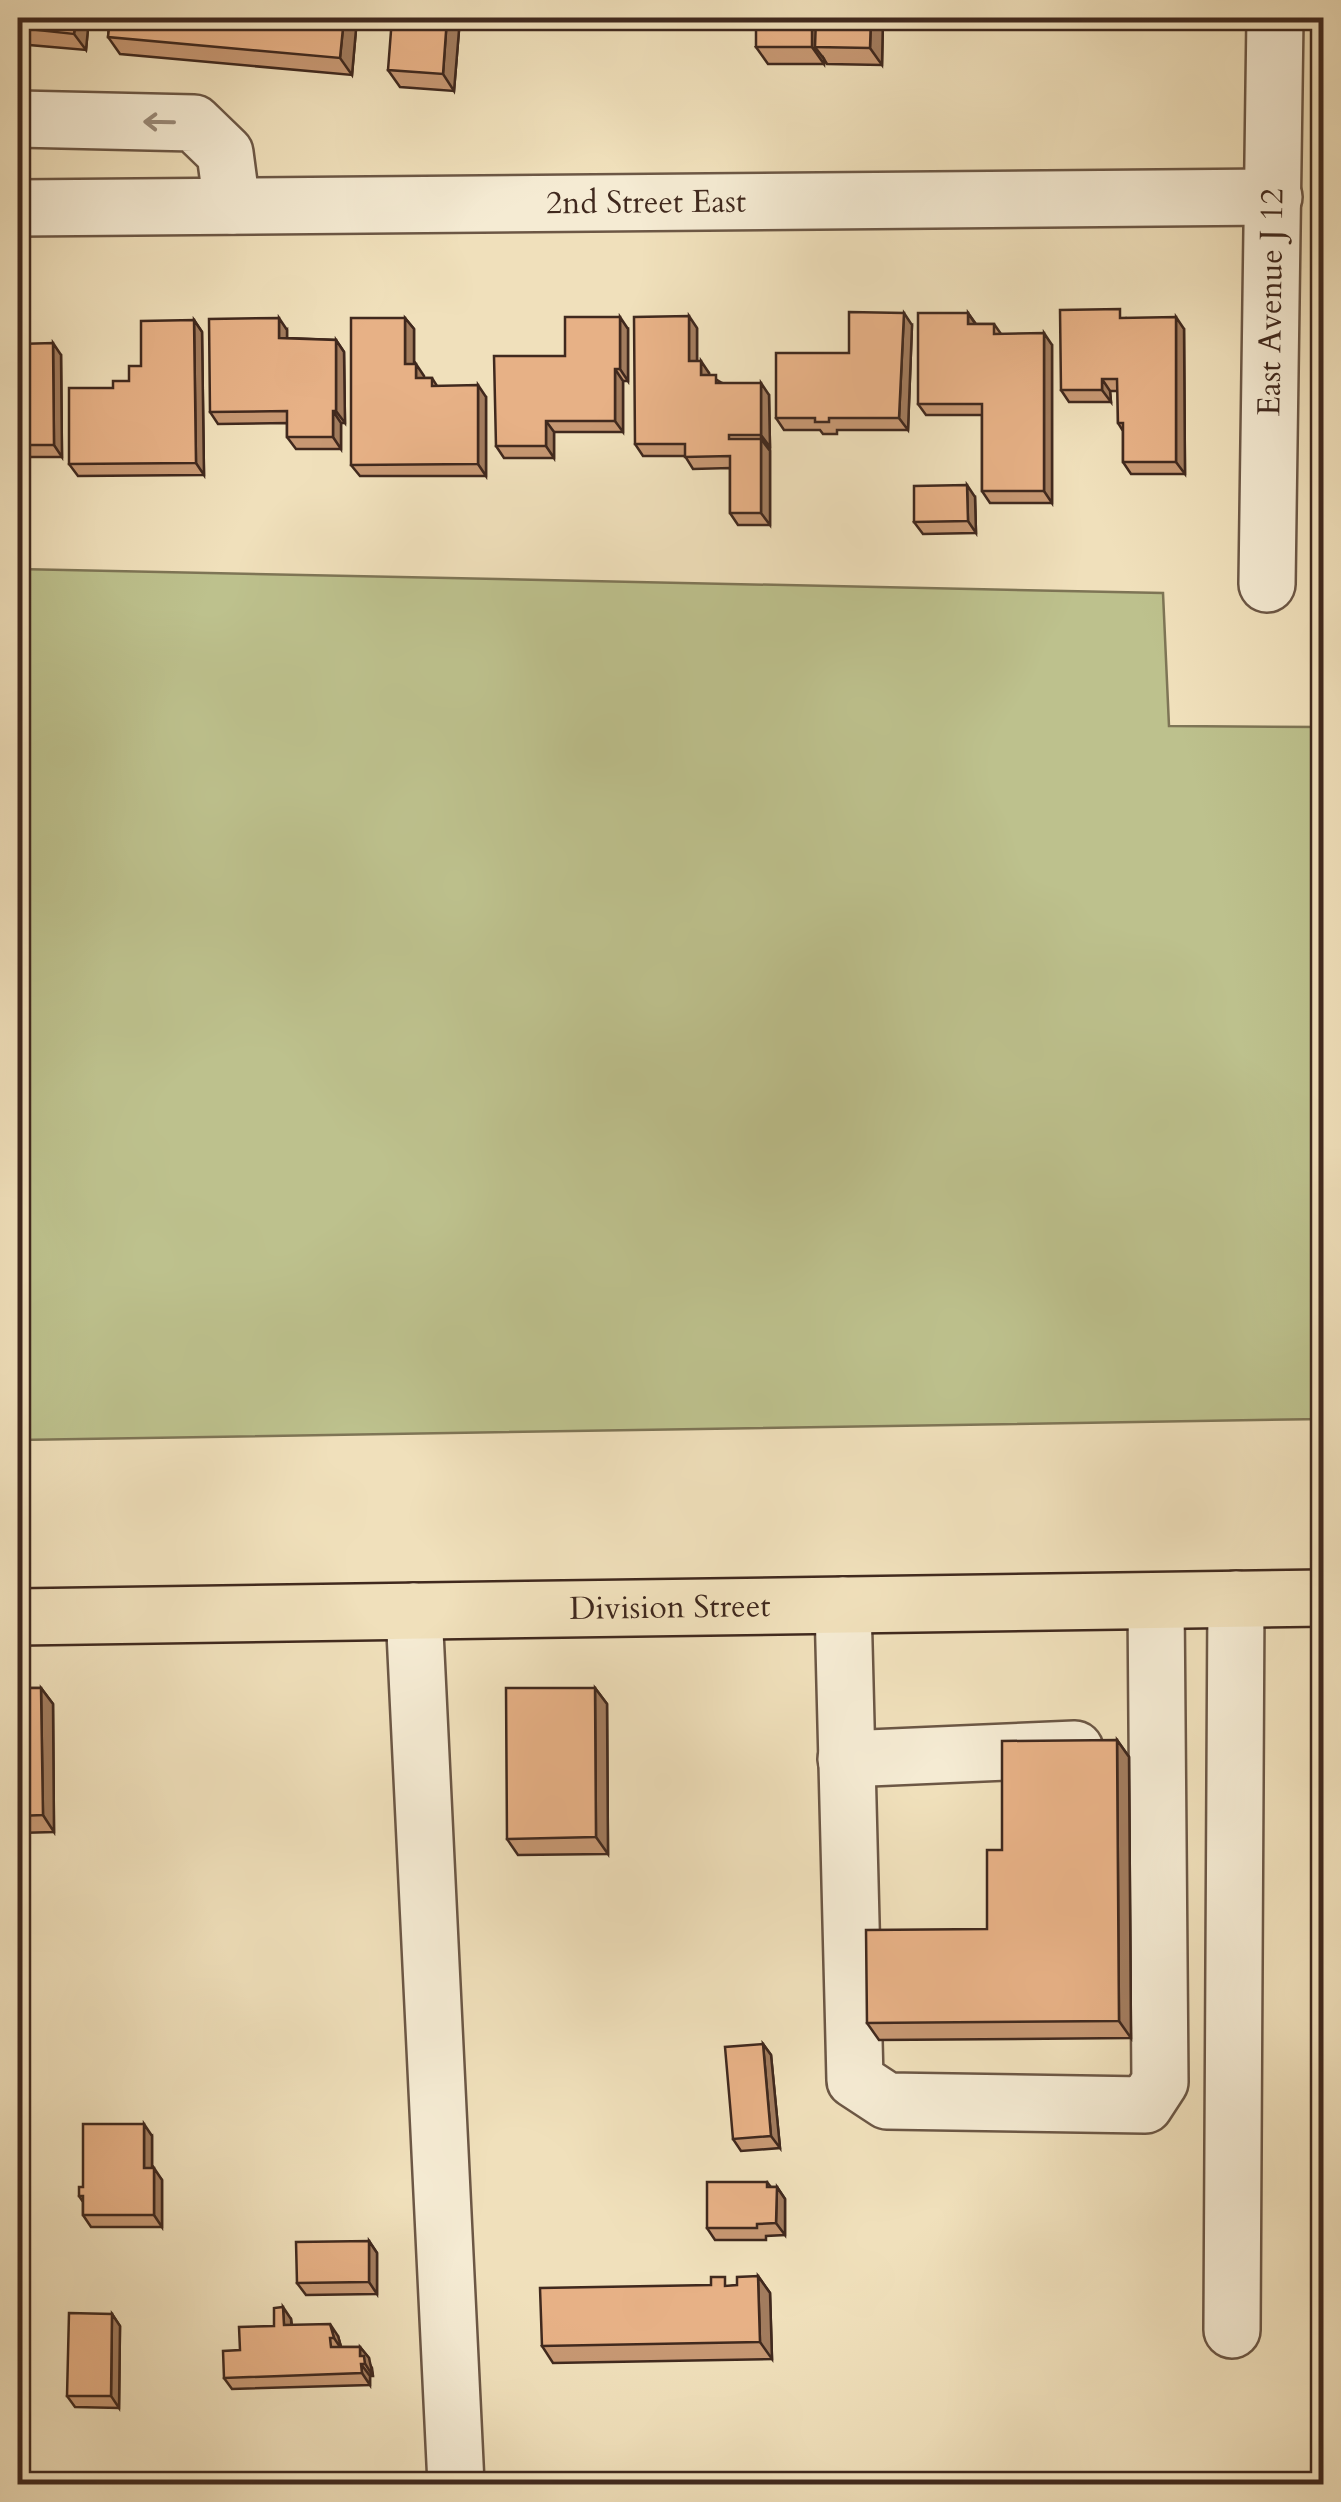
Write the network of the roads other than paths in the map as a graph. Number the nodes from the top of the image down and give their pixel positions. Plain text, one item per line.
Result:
1 (1275, 18) edge
2 (18, 118) edge
3 (1274, 197) junction
4 (232, 206) junction
5 (18, 208) edge
6 (1267, 584) dead end
7 (1324, 1598) edge
8 (1236, 1599) junction
9 (1156, 1600) junction
10 (843, 1605) junction
11 (414, 1611) junction
12 (18, 1617) edge
13 (1158, 1747) junction
14 (846, 1759) junction
15 (1232, 2330) dead end
16 (456, 2484) edge

1 - 3 street, East Avenue J 12
4 -> 2 street
3 - 4 street, 2nd Street East
3 - 6 street, East Avenue J 12
4 - 5 street, 2nd Street East
7 - 8 main road, Division Street
8 - 9 main road, Division Street
8 - 15 street
9 - 10 main road, Division Street
9 - 13 street
10 - 11 main road, Division Street
10 - 14 street
11 - 12 main road, Division Street
11 - 16 street
13 - 14 street
13 - 14 street

